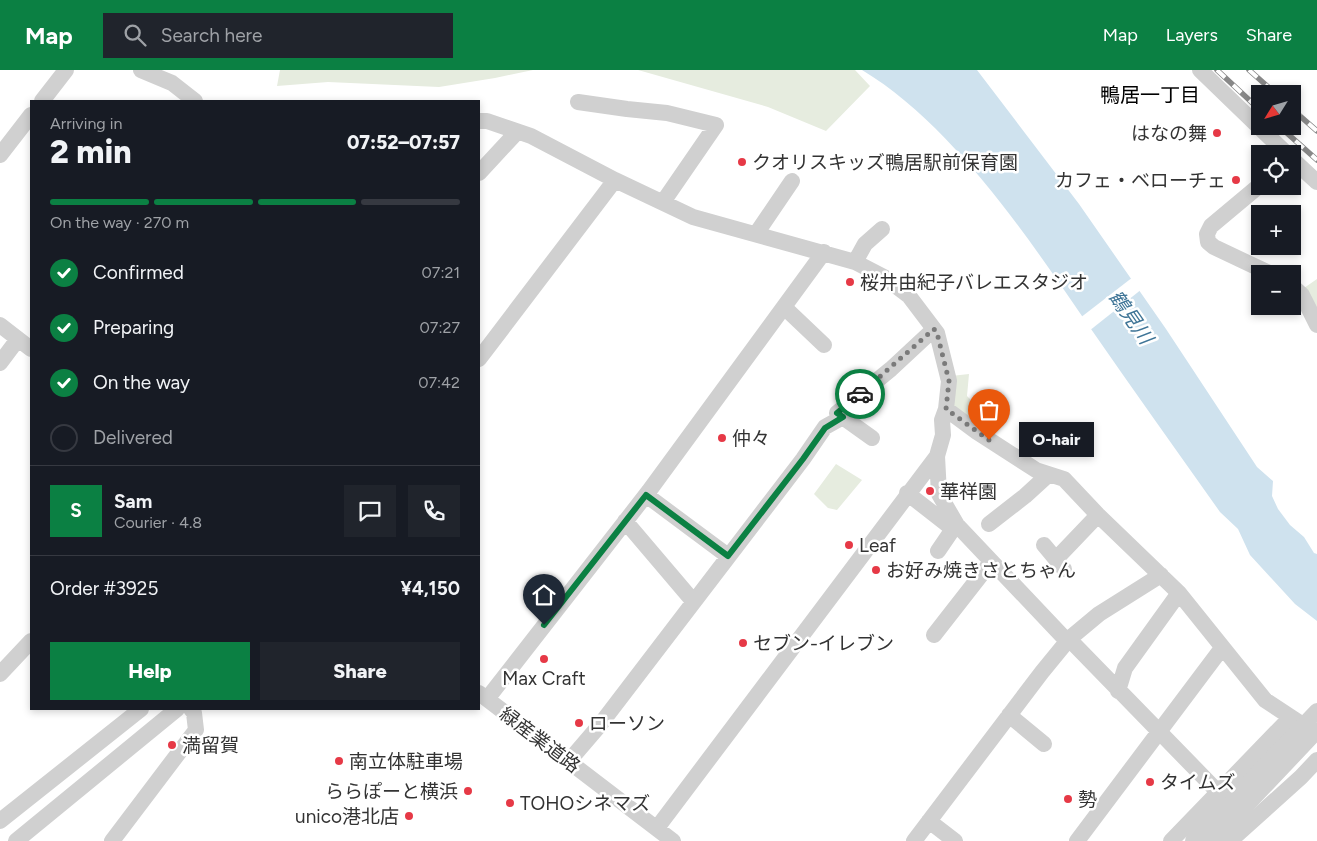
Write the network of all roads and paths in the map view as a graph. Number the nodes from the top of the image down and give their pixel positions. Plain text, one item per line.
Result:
1 (66, 70) edge
2 (141, 70) edge
3 (1200, 70) edge
4 (43, 100) edge
5 (194, 100) edge
6 (578, 102) dead end
7 (30, 116) edge
8 (480, 121) edge
9 (517, 132) junction
10 (1278, 145) edge
11 (3, 146) edge
12 (1301, 167) edge
13 (480, 172) edge
14 (615, 180) junction
15 (792, 182) dead end
16 (1317, 182) edge
17 (1251, 193) edge
18 (663, 202) junction
19 (882, 228) dead end
20 (756, 234) junction
21 (824, 252) junction
22 (854, 262) junction
23 (1252, 265) edge
24 (1301, 294) edge
25 (784, 306) junction
26 (0, 325) edge
27 (1317, 325) edge
28 (934, 329) junction
29 (18, 339) junction
30 (824, 344) dead end
31 (30, 348) edge
32 (480, 358) edge
33 (0, 363) edge
34 (946, 409) junction
35 (843, 417) junction
36 (872, 438) dead end
37 (937, 456) junction
38 (1048, 475) junction
39 (907, 493) junction
40 (646, 495) junction
41 (1098, 515) junction
42 (625, 521) junction
43 (989, 524) dead end
44 (955, 527) junction
45 (1044, 545) dead end
46 (938, 551) dead end
47 (728, 556) junction
48 (991, 562) junction
49 (1160, 575) junction
50 (1179, 593) junction
51 (693, 601) junction
52 (934, 635) dead end
53 (1068, 640) junction
54 (30, 642) edge
55 (1222, 648) junction
56 (0, 674) edge
57 (1118, 691) junction
58 (483, 696) edge
59 (140, 710) edge
60 (176, 710) edge
61 (192, 710) edge
62 (1317, 711) edge
63 (1009, 715) junction
64 (1290, 718) junction
65 (1159, 732) junction
66 (1317, 732) edge
67 (1044, 744) dead end
68 (1317, 760) edge
69 (569, 761) junction
70 (1231, 800) junction
71 (929, 820) junction
72 (0, 822) edge
73 (657, 828) junction
74 (16, 841) edge
75 (112, 841) edge
76 (674, 841) edge
77 (914, 841) edge
78 (955, 841) edge
79 (1077, 841) edge
80 (1171, 841) edge
81 (1193, 841) edge
82 (1212, 841) edge
83 (1230, 841) edge

1 - 4 street
2 - 5 street
3 - 10 street
6 - 18 street
7 - 11 street
8 - 9 street
9 - 13 street
9 - 14 street
12 - 16 street
14 - 18 street
14 - 32 street
15 - 20 street
17 - 23 street
18 - 20 street
19 - 22 street
20 - 21 street
21 - 22 street
21 - 25 street
22 - 28 street
24 - 27 street
25 - 30 street
25 - 40 street
26 - 29 street
28 - 34 street
28 - 35 street
29 - 31 street
29 - 33 street
34 - 37 street
34 - 38 street
35 - 36 street
35 - 47 street
37 - 39 street
37 - 44 street
38 - 41 street
38 - 43 street
39 - 44 street
39 - 73 street
40 - 42 street
40 - 47 street
41 - 45 street
41 - 49 street
42 - 51 street
42 - 58 street
44 - 46 street
44 - 48 street
47 - 51 street
48 - 52 street
48 - 53 street
49 - 50 street
49 - 53 street
50 - 55 street
50 - 57 street
51 - 69 street
53 - 57 street
53 - 63 street
54 - 56 street
55 - 64 street
55 - 65 street
57 - 65 street
58 - 69 street, 緑産業道路
59 - 72 street
60 - 74 street
61 - 75 street
62 - 70 street, bridge
63 - 67 street
63 - 71 street
64 - 66 street
64 - 70 street
65 - 70 street
65 - 79 street
66 - 70 street, bridge
68 - 83 street
69 - 73 street, 緑産業道路
70 - 80 street
70 - 81 street
70 - 82 street
71 - 77 street
71 - 78 street
73 - 76 street, 緑産業道路

